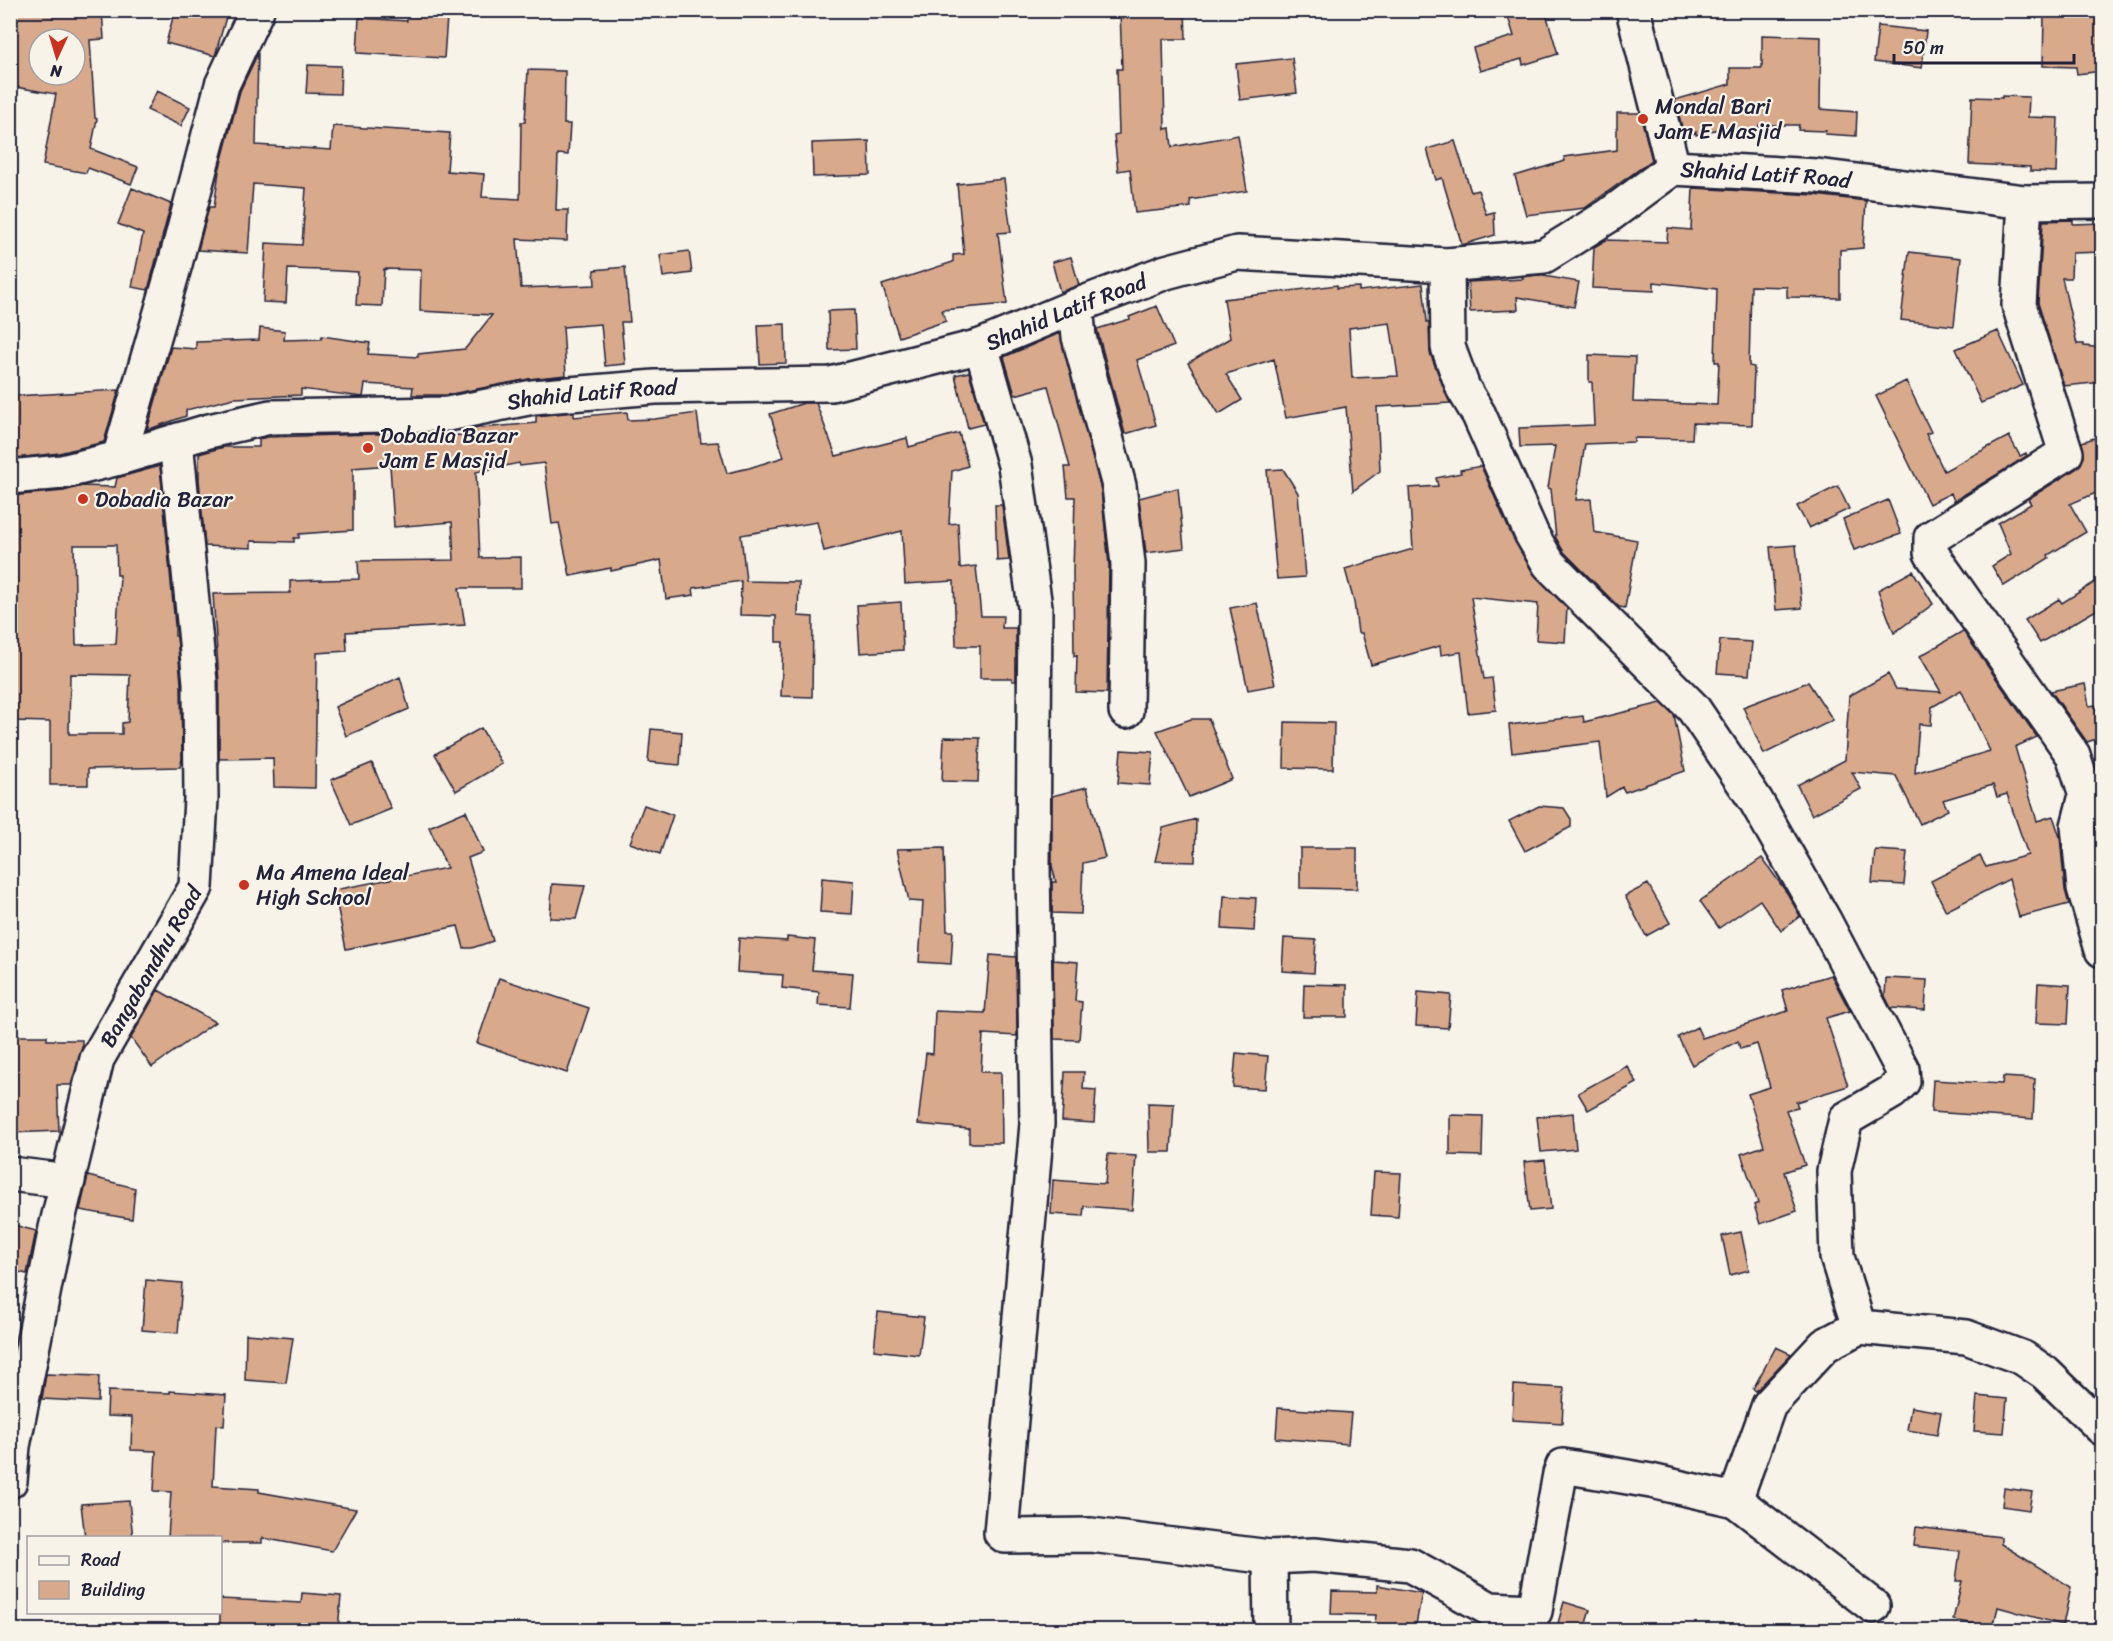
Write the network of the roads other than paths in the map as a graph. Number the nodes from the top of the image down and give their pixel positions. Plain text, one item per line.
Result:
1 (257, 10) edge
2 (1633, 10) edge
3 (1673, 168) junction
4 (2103, 201) edge
5 (2025, 202) junction
6 (1447, 264) junction
7 (1076, 306) junction
8 (981, 346) junction
9 (176, 441) junction
10 (119, 458) junction
11 (10, 477) edge
12 (1126, 711) dead end
13 (2103, 950) edge
14 (10, 1174) edge
15 (68, 1181) junction
16 (1858, 1327) junction
17 (2103, 1428) edge
18 (10, 1481) edge
19 (1736, 1500) junction
20 (1270, 1557) junction
21 (1873, 1606) dead end
22 (1540, 1621) edge
23 (1271, 1630) edge

1 - 10 street
2 - 3 street
3 - 5 street, Shahid Latif Road
3 - 6 street, Shahid Latif Road
4 - 5 street, Shahid Latif Road
5 - 13 street
6 - 7 street, Shahid Latif Road
6 - 16 street
7 - 8 street, Shahid Latif Road
7 - 12 street
8 - 9 street, Shahid Latif Road
8 - 20 street
9 - 10 street, Shahid Latif Road
9 - 15 street, Bangabandhu Road
10 - 11 street, Shahid Latif Road
14 - 15 street
15 - 18 street, Bangabandhu Road
16 - 17 street
16 - 19 street
19 - 21 street
19 - 22 street
20 - 22 street
20 - 23 street

